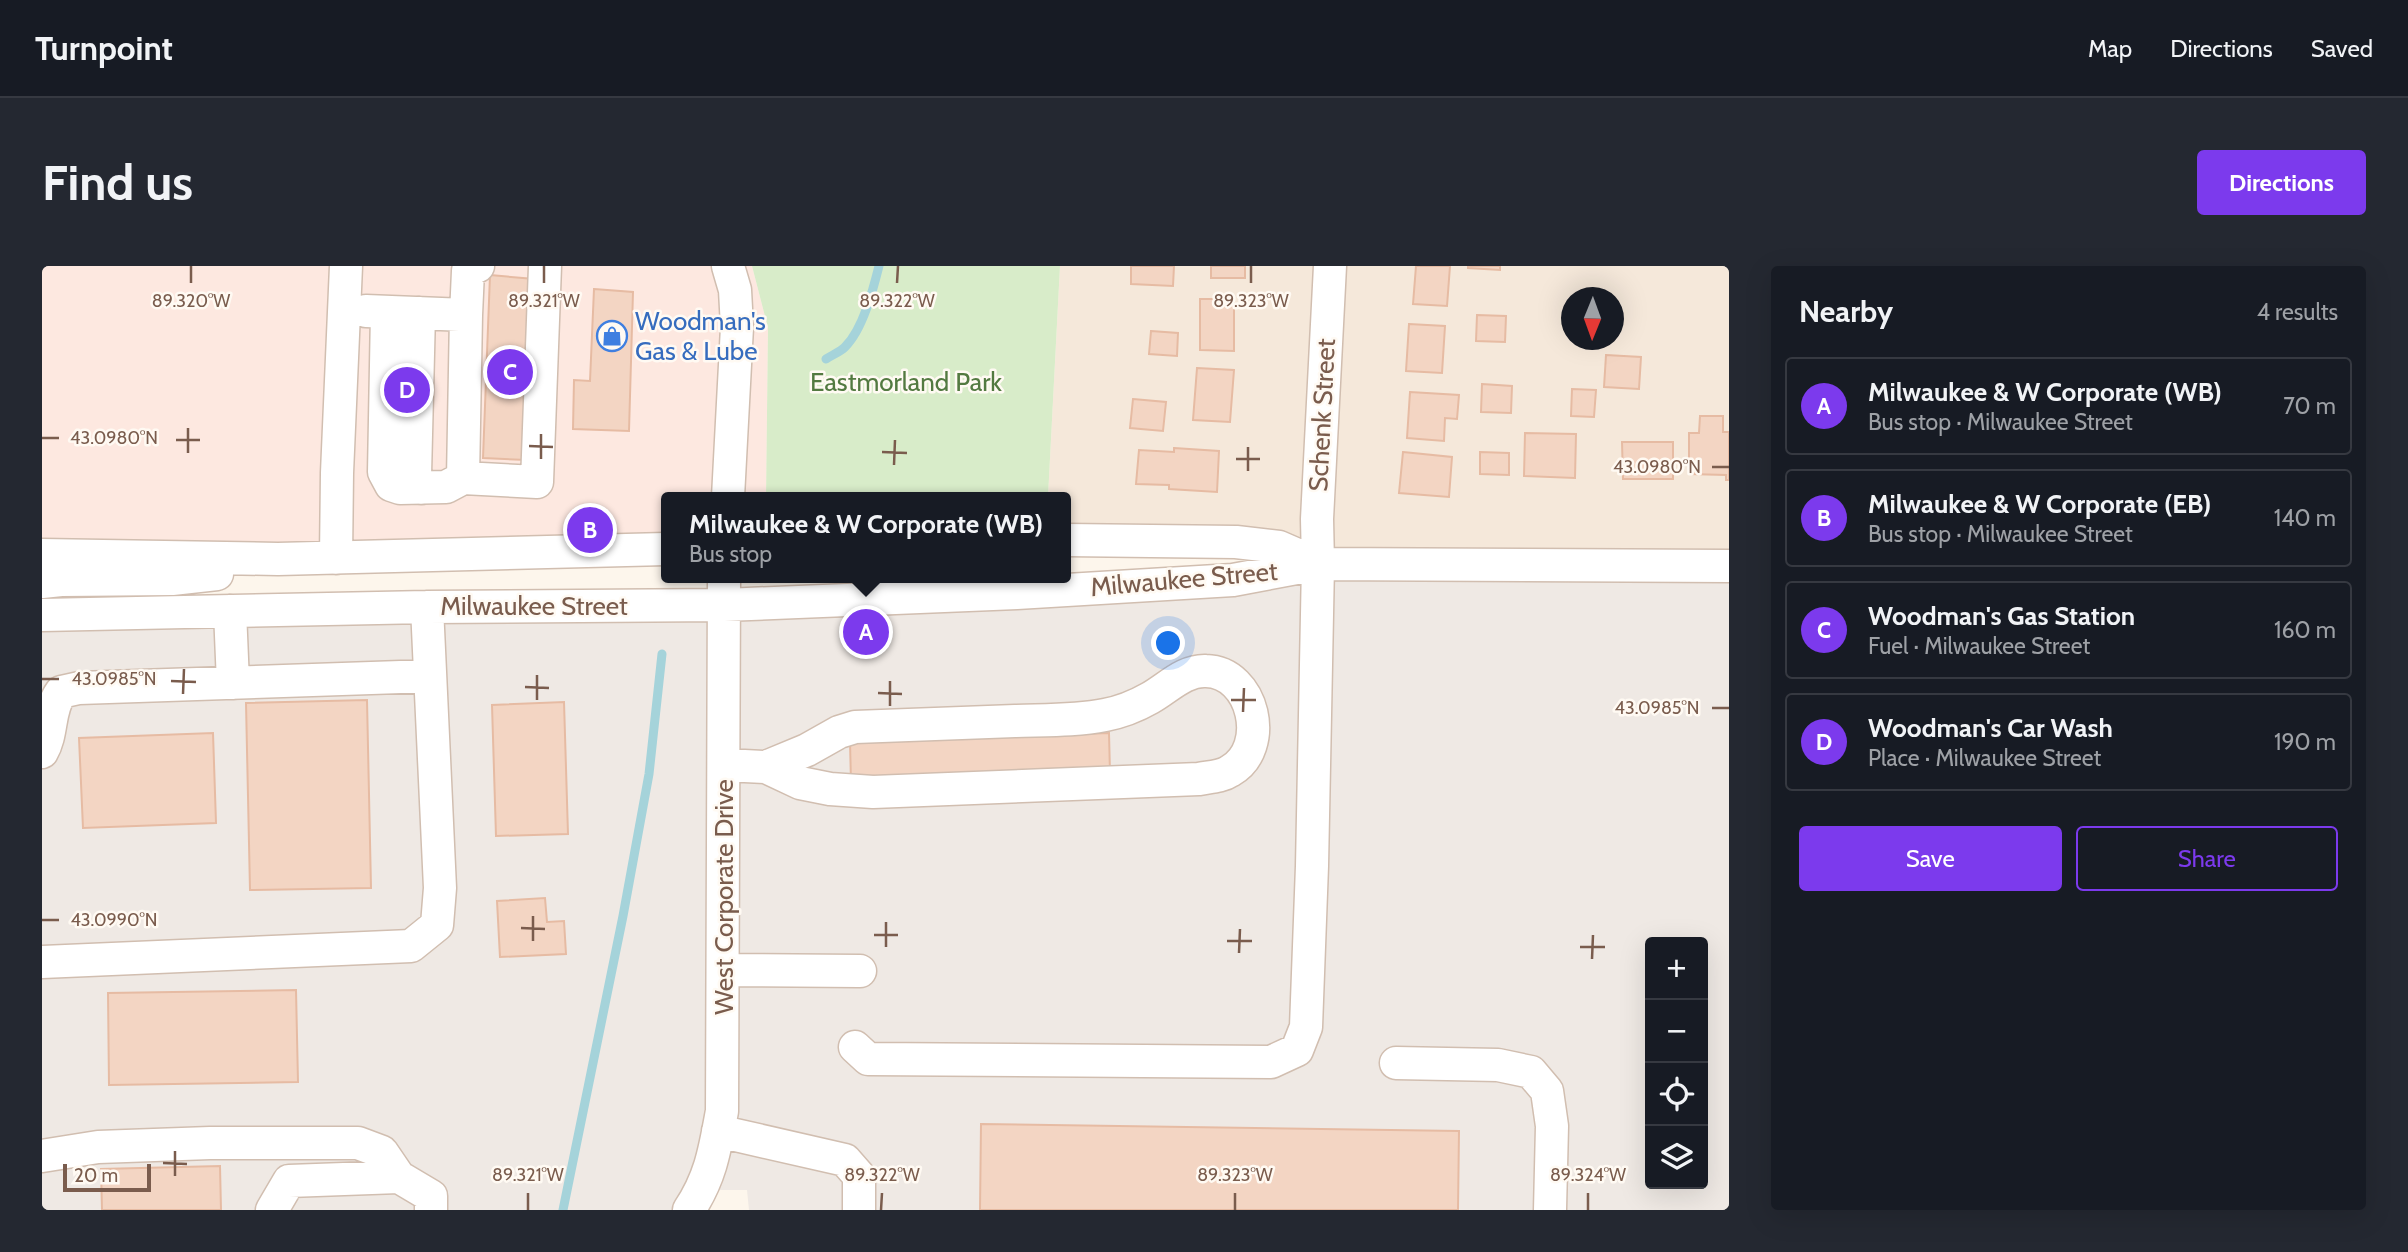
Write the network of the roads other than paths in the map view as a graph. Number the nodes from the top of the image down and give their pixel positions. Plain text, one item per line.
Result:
1 (346, 266) edge
2 (478, 266) edge
3 (545, 266) edge
4 (728, 266) edge
5 (1330, 266) edge
6 (343, 310) junction
7 (387, 312) junction
8 (419, 313) junction
9 (466, 315) junction
10 (463, 478) junction
11 (421, 488) junction
12 (728, 492) edge
13 (1071, 540) edge
14 (661, 549) edge
15 (42, 555) edge
16 (322, 558) junction
17 (1318, 564) junction
18 (1729, 566) edge
19 (42, 582) edge
20 (724, 591) edge
21 (427, 607) junction
22 (230, 611) junction
23 (42, 615) edge
24 (430, 677) junction
25 (233, 683) junction
26 (42, 752) edge
27 (725, 765) junction
28 (766, 767) junction
29 (42, 962) edge
30 (723, 970) junction
31 (860, 971) dead end
32 (855, 1047) dead end
33 (1396, 1063) dead end
34 (718, 1131) junction
35 (42, 1156) edge
36 (399, 1177) junction
37 (272, 1210) edge
38 (431, 1210) edge
39 (689, 1210) edge
40 (859, 1210) edge
41 (1550, 1210) edge

1 - 6 street
2 - 9 street
3 - 10 street
4 - 12 street
5 - 17 street, Schenk Street
6 - 7 street
6 - 16 street
7 - 8 street
7 - 11 street
8 - 9 street
8 - 11 street
9 - 10 street
10 - 11 street
13 - 17 street, Milwaukee Street
14 - 16 street, Milwaukee Street
15 - 16 street, Milwaukee Street
16 - 19 street
17 - 18 street, Milwaukee Street
17 - 20 street, Milwaukee Street
17 - 32 street, Schenk Street
20 - 21 street, Milwaukee Street
20 - 27 street, West Corporate Drive
21 - 22 street, Milwaukee Street
21 - 24 street
22 - 23 street, Milwaukee Street
22 - 25 street
24 - 25 street
24 - 29 street
25 - 26 street
27 - 28 street
27 - 30 street, West Corporate Drive
28 - 28 street
30 - 31 street
30 - 34 street, West Corporate Drive
33 - 41 street
34 - 39 street, West Corporate Drive
34 - 40 street
35 - 36 street
36 - 37 street
36 - 38 street

